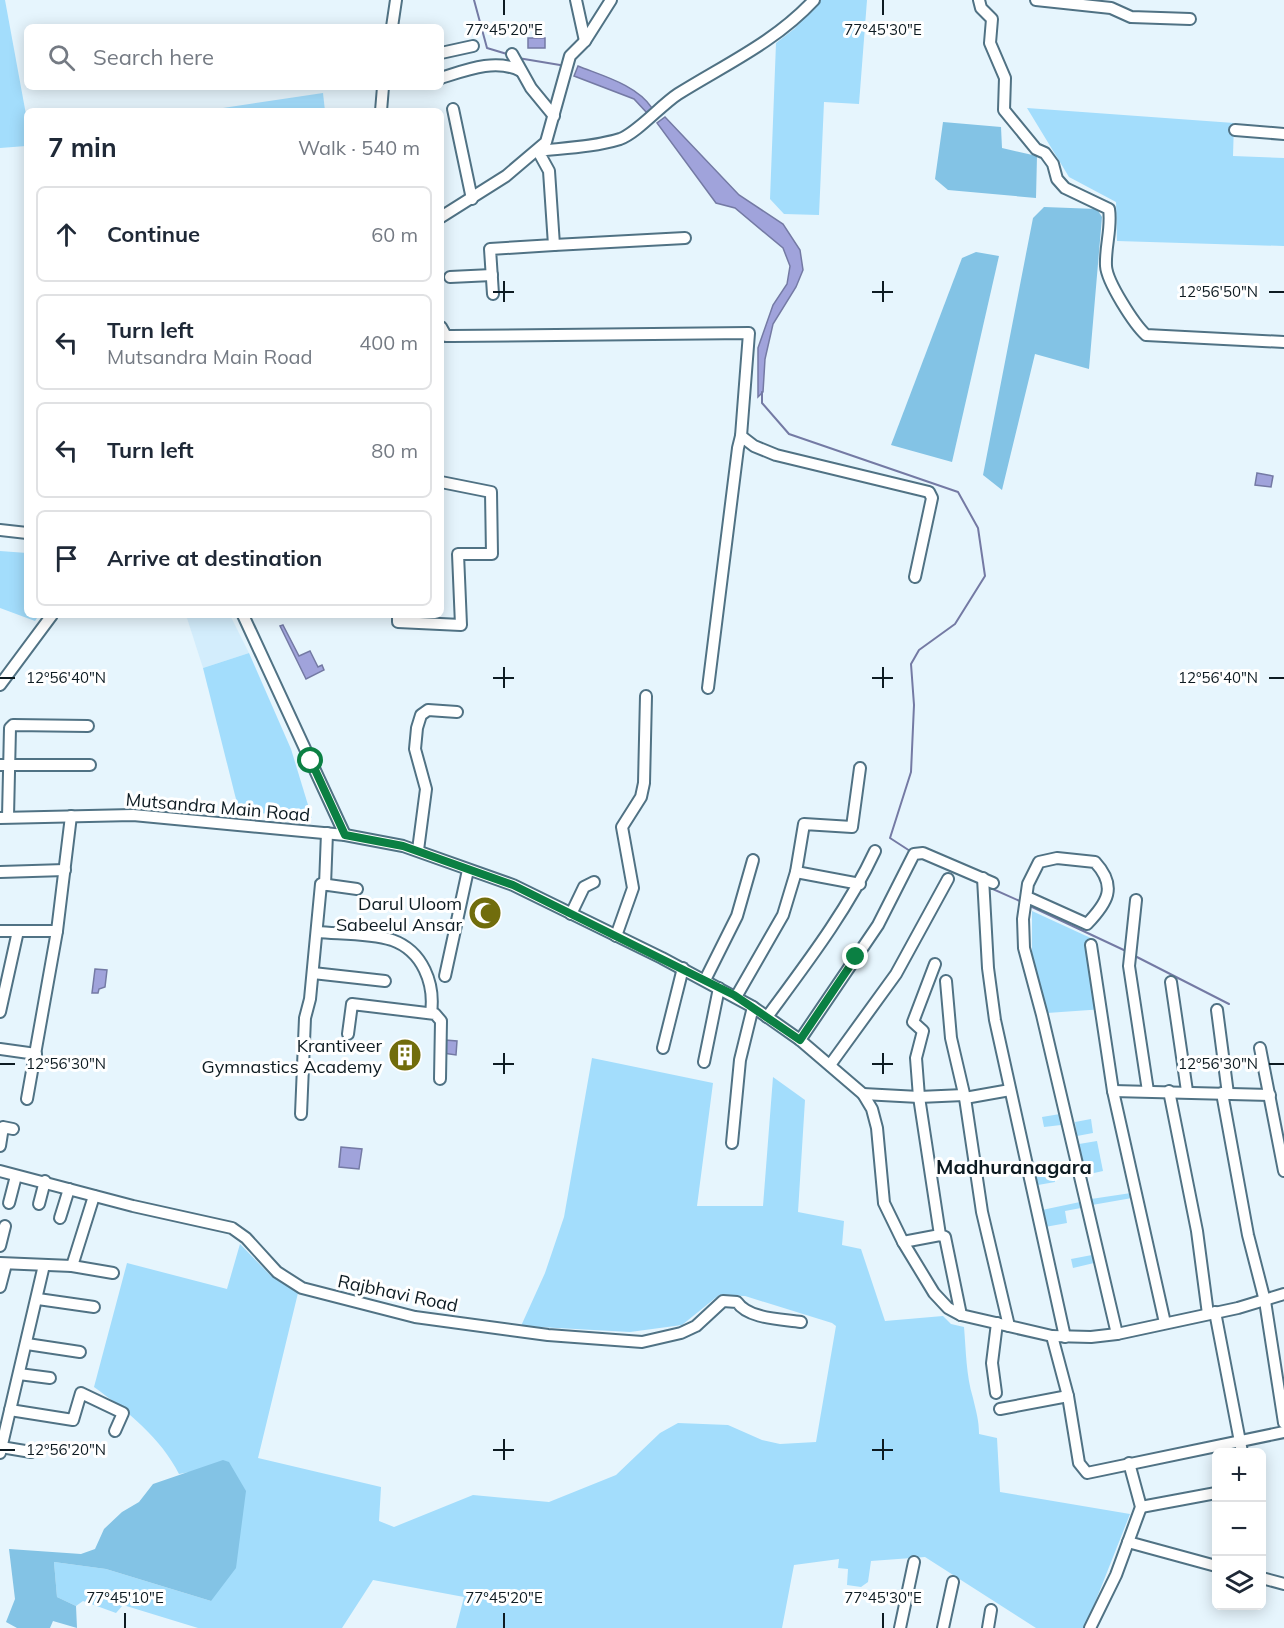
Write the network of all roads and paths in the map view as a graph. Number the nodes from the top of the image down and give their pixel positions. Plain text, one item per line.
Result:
1 (396, 0) edge
2 (576, 0) edge
3 (611, 0) edge
4 (814, 0) edge
5 (979, 0) edge
6 (1036, 0) edge
7 (1190, 19) dead end
8 (392, 24) edge
9 (585, 41) junction
10 (473, 46) dead end
11 (444, 52) edge
12 (514, 57) dead end
13 (521, 71) junction
14 (444, 77) edge
15 (383, 90) edge
16 (381, 108) edge
17 (453, 109) dead end
18 (554, 116) junction
19 (1235, 130) dead end
20 (1284, 134) edge
21 (538, 151) junction
22 (472, 199) junction
23 (444, 216) edge
24 (685, 237) dead end
25 (554, 245) junction
26 (492, 275) junction
27 (450, 277) dead end
28 (493, 294) dead end
29 (444, 332) edge
30 (1284, 342) edge
31 (741, 436) junction
32 (444, 483) edge
33 (0, 530) edge
34 (24, 533) edge
35 (915, 577) dead end
36 (50, 618) edge
37 (244, 618) edge
38 (398, 618) edge
39 (0, 685) edge
40 (708, 688) dead end
41 (646, 696) dead end
42 (457, 712) dead end
43 (88, 726) dead end
44 (4, 765) edge
45 (90, 765) dead end
46 (860, 768) dead end
47 (71, 816) junction
48 (4, 817) edge
49 (327, 833) junction
50 (345, 835) junction
51 (418, 850) junction
52 (875, 851) dead end
53 (753, 861) dead end
54 (65, 870) junction
55 (468, 870) junction
56 (0, 872) edge
57 (796, 872) junction
58 (948, 879) dead end
59 (594, 882) dead end
60 (860, 884) junction
61 (325, 885) junction
62 (357, 889) dead end
63 (1027, 897) junction
64 (1136, 900) dead end
65 (572, 914) junction
66 (0, 931) edge
67 (18, 931) junction
68 (57, 931) junction
69 (317, 932) junction
70 (615, 936) junction
71 (1091, 945) dead end
72 (934, 964) dead end
73 (683, 968) junction
74 (313, 973) junction
75 (445, 976) dead end
76 (705, 980) junction
77 (385, 981) dead end
78 (946, 981) dead end
79 (1171, 982) dead end
80 (719, 988) junction
81 (736, 997) junction
82 (753, 1007) junction
83 (1217, 1010) dead end
84 (0, 1012) edge
85 (431, 1013) junction
86 (766, 1017) junction
87 (348, 1034) dead end
88 (800, 1040) junction
89 (663, 1048) dead end
90 (1260, 1048) dead end
91 (0, 1049) edge
92 (36, 1054) junction
93 (704, 1062) dead end
94 (831, 1065) junction
95 (440, 1079) dead end
96 (1010, 1090) junction
97 (1113, 1091) junction
98 (1148, 1091) junction
99 (1187, 1091) junction
100 (1169, 1092) junction
101 (863, 1094) junction
102 (1225, 1094) junction
103 (1270, 1095) junction
104 (919, 1097) junction
105 (964, 1097) junction
106 (27, 1099) dead end
107 (301, 1114) dead end
108 (13, 1130) dead end
109 (732, 1143) dead end
110 (0, 1146) edge
111 (0, 1171) edge
112 (1284, 1171) edge
113 (16, 1176) junction
114 (45, 1181) junction
115 (69, 1189) junction
116 (94, 1196) junction
117 (9, 1203) dead end
118 (39, 1204) dead end
119 (60, 1218) dead end
120 (5, 1226) dead end
121 (940, 1235) junction
122 (903, 1242) junction
123 (0, 1246) edge
124 (3, 1263) edge
125 (44, 1265) junction
126 (72, 1266) junction
127 (113, 1273) dead end
128 (0, 1287) edge
129 (1284, 1294) edge
130 (38, 1299) junction
131 (1265, 1301) junction
132 (94, 1307) dead end
133 (1212, 1313) junction
134 (961, 1315) junction
135 (801, 1322) dead end
136 (997, 1323) junction
137 (1166, 1323) junction
138 (1009, 1326) junction
139 (1117, 1334) junction
140 (1052, 1336) junction
141 (1065, 1337) junction
142 (27, 1344) junction
143 (80, 1352) dead end
144 (19, 1374) junction
145 (50, 1378) dead end
146 (996, 1393) dead end
147 (1068, 1396) junction
148 (10, 1410) junction
149 (1000, 1410) dead end
150 (1284, 1423) edge
151 (115, 1431) dead end
152 (1284, 1432) edge
153 (1240, 1440) junction
154 (1, 1446) edge
155 (1241, 1448) edge
156 (31, 1452) dead end
157 (1130, 1463) junction
158 (1212, 1494) edge
159 (1141, 1507) junction
160 (1128, 1542) junction
161 (914, 1562) dead end
162 (1212, 1565) edge
163 (1266, 1579) edge
164 (953, 1582) dead end
165 (1284, 1584) edge
166 (991, 1610) dead end
167 (900, 1628) edge
168 (943, 1628) edge
169 (988, 1628) edge
170 (1090, 1628) edge

1 - 8 street
2 - 9 street
3 - 9 street
4 - 21 street
5 - 30 street
6 - 7 street
9 - 18 street
10 - 11 street
12 - 13 street
13 - 14 street
13 - 18 street
15 - 16 street
17 - 22 street
18 - 21 street
19 - 20 street
21 - 22 street
21 - 25 street
22 - 23 street
24 - 25 street
25 - 26 street
26 - 27 street
26 - 28 street
29 - 31 street
31 - 35 street
31 - 40 street
32 - 38 street
33 - 34 street
36 - 39 street
37 - 50 street
41 - 70 street
42 - 51 street
43 - 44 street
44 - 45 street
44 - 48 street
46 - 57 street
47 - 48 street, Mutsandra Main Road
47 - 49 street, Mutsandra Main Road
47 - 54 street
49 - 50 street, Mutsandra Main Road
49 - 61 street
50 - 51 street, Mutsandra Main Road
51 - 55 street, Mutsandra Main Road
52 - 60 street
53 - 76 street
54 - 56 street
54 - 68 street
55 - 65 street, Mutsandra Main Road
55 - 75 street
57 - 60 street
57 - 81 street
58 - 94 street
59 - 65 street
60 - 86 street
61 - 62 street
61 - 69 street
63 - 63 street
63 - 139 street
64 - 98 street
65 - 70 street, Mutsandra Main Road
66 - 67 street
67 - 68 street
67 - 84 street
68 - 92 street
69 - 74 street
69 - 85 street
70 - 73 street, Mutsandra Main Road
71 - 97 street
72 - 104 street
73 - 76 street, Mutsandra Main Road
73 - 89 street
74 - 77 street
74 - 107 street
76 - 80 street, Mutsandra Main Road
78 - 105 street
79 - 99 street
80 - 81 street, Mutsandra Main Road
80 - 93 street
81 - 82 street, Mutsandra Main Road
82 - 86 street, Mutsandra Main Road
82 - 109 street
83 - 102 street
85 - 87 street
85 - 95 street
86 - 88 street, Mutsandra Main Road
88 - 94 street, Mutsandra Main Road
88 - 96 street
90 - 103 street
91 - 92 street
92 - 106 street
94 - 101 street, Mutsandra Main Road
96 - 105 street
96 - 141 street
97 - 98 street
97 - 137 street
98 - 100 street
99 - 100 street
99 - 102 street
100 - 133 street
101 - 104 street
101 - 122 street, Mutsandra Main Road
102 - 103 street
102 - 131 street
103 - 112 street
104 - 105 street
104 - 121 street
105 - 138 street
108 - 110 street
111 - 113 street, Rajbhavi Road
113 - 114 street, Rajbhavi Road
113 - 117 street
114 - 115 street, Rajbhavi Road
114 - 118 street
115 - 116 street, Rajbhavi Road
115 - 119 street
116 - 126 street
116 - 135 street, Rajbhavi Road
120 - 123 street
121 - 122 street
121 - 134 street
122 - 134 street, Mutsandra Main Road
124 - 125 street
124 - 128 street
125 - 126 street
125 - 130 street
126 - 127 street
129 - 131 street, Mutsandra Main Road
130 - 132 street
130 - 142 street
131 - 133 street, Mutsandra Main Road
131 - 150 street
133 - 137 street, Mutsandra Main Road
133 - 153 street
134 - 136 street, Mutsandra Main Road
136 - 138 street, Mutsandra Main Road
136 - 146 street
137 - 139 street, Mutsandra Main Road
138 - 140 street, Mutsandra Main Road
139 - 141 street, Mutsandra Main Road
140 - 141 street, Mutsandra Main Road
140 - 147 street
142 - 143 street
142 - 144 street
144 - 145 street
144 - 148 street
147 - 149 street
147 - 157 street
148 - 151 street
148 - 154 street
152 - 153 street
153 - 155 street
153 - 157 street
154 - 156 street
157 - 159 street
158 - 159 street
159 - 160 street
160 - 162 street
160 - 170 street
161 - 167 street
163 - 165 street
164 - 168 street
166 - 169 street

